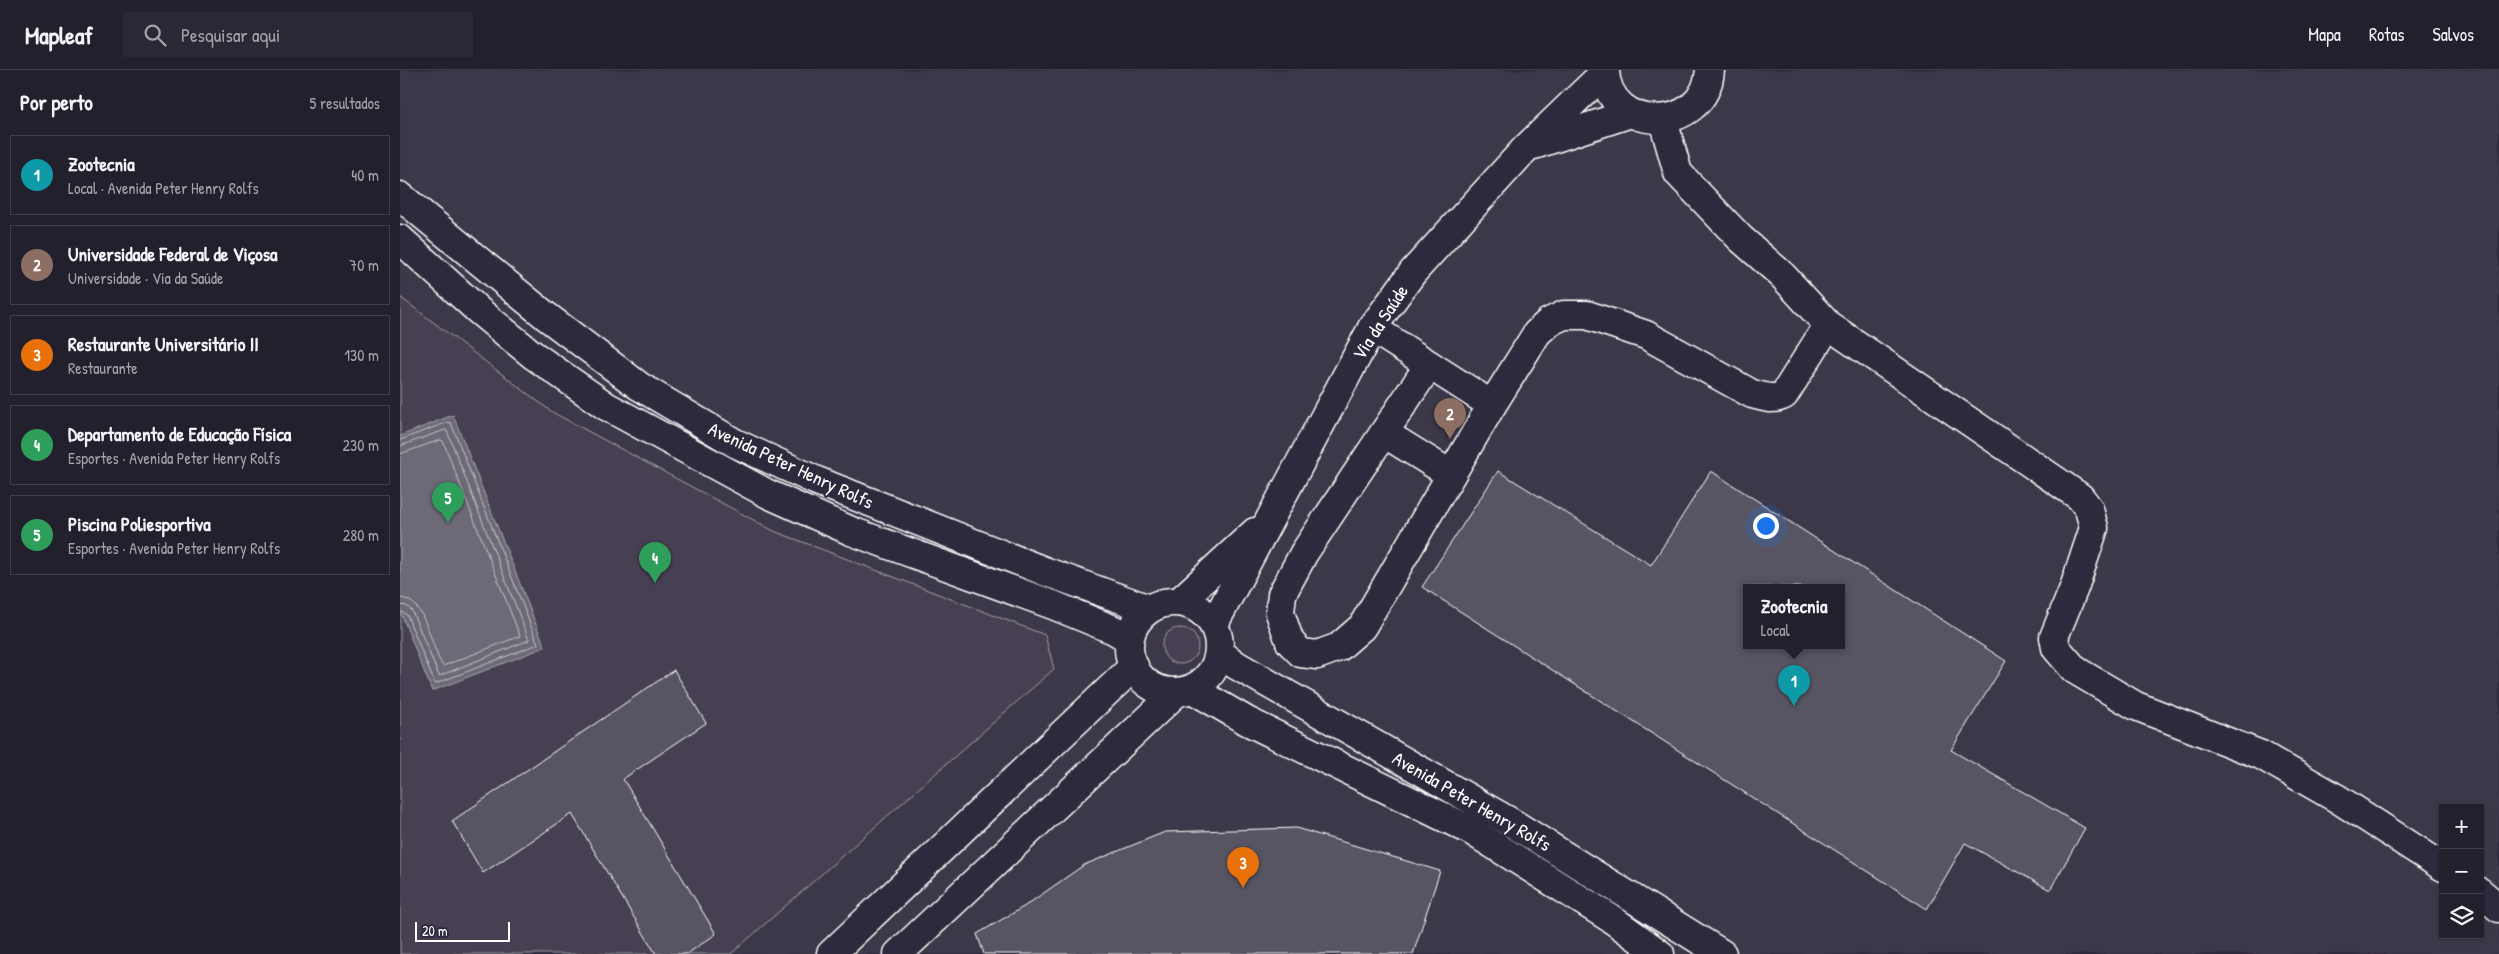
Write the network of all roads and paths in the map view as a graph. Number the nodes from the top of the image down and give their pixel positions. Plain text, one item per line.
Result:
1 (1605, 71) edge
2 (1711, 71) edge
3 (1631, 113) junction
4 (1663, 120) junction
5 (1526, 148) junction
6 (400, 196) edge
7 (400, 239) edge
8 (1828, 325) junction
9 (1372, 328) junction
10 (1429, 365) junction
11 (1492, 405) junction
12 (1384, 433) junction
13 (1450, 474) junction
14 (1269, 519) junction
15 (1180, 602) junction
16 (1149, 609) junction
17 (1214, 624) junction
18 (1129, 640) junction
19 (1220, 653) junction
20 (1134, 666) junction
21 (1184, 690) junction
22 (2439, 865) edge
23 (2482, 894) edge
24 (2499, 908) edge
25 (830, 954) edge
26 (898, 954) edge
27 (1660, 954) edge
28 (1722, 954) edge

1 - 3 main road
1 - 5 main road, Via da Saúde
2 - 4 main road
3 - 4 main road
3 - 5 main road
4 - 8 main road
5 - 9 main road, Via da Saúde
6 - 16 main road, Avenida Peter Henry Rolfs
7 - 18 main road, Avenida Peter Henry Rolfs
8 - 11 main road
8 - 22 main road
9 - 10 main road
9 - 14 main road, Via da Saúde
10 - 11 main road
10 - 12 main road
11 - 13 main road
12 - 13 main road
12 - 13 main road
14 - 15 main road, Via da Saúde
14 - 17 main road, Via da Saúde
15 - 16 main road
15 - 17 main road
16 - 18 main road
17 - 19 main road
18 - 20 main road
19 - 21 main road
19 - 28 main road, Avenida Peter Henry Rolfs
20 - 21 main road
20 - 25 main road
21 - 26 main road
21 - 27 main road, Avenida Peter Henry Rolfs
23 - 24 main road

